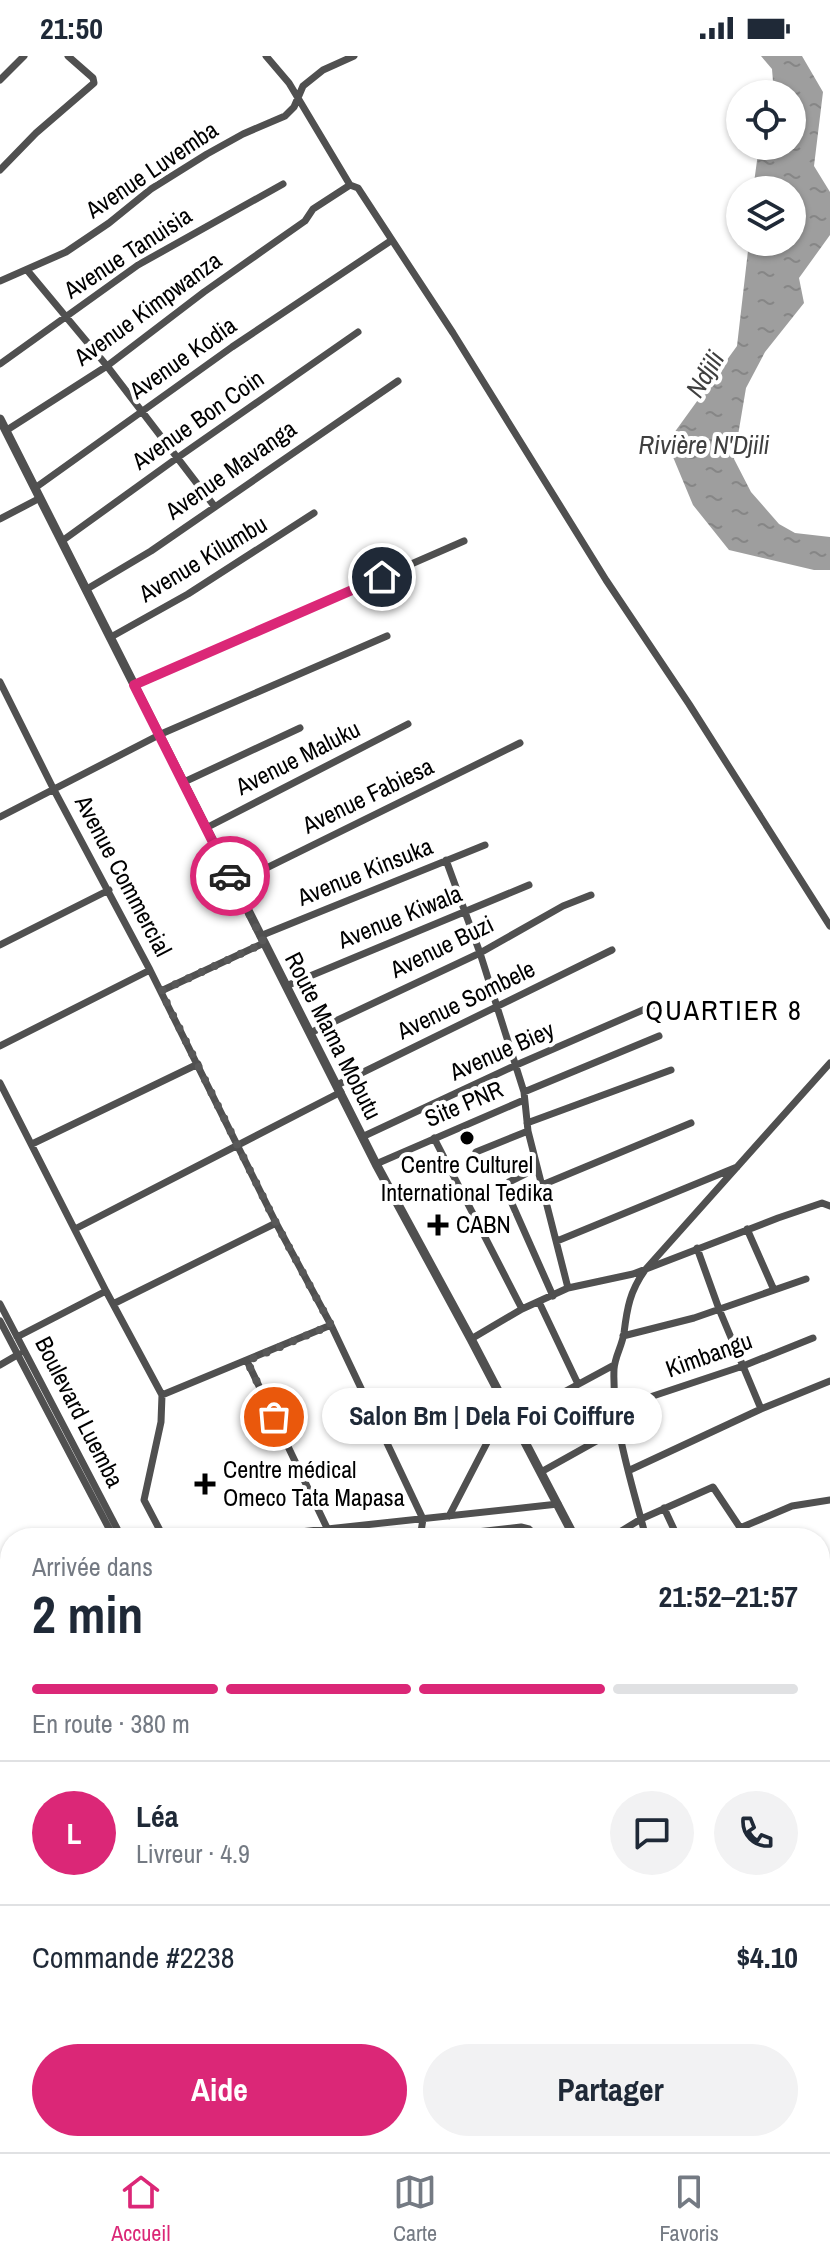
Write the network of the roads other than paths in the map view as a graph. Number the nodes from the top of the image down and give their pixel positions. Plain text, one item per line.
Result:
1 (24, 56) edge
2 (68, 56) edge
3 (266, 56) edge
4 (354, 56) edge
5 (0, 80) edge
6 (298, 99) junction
7 (0, 170) edge
8 (283, 184) dead end
9 (350, 185) junction
10 (392, 240) junction
11 (27, 270) junction
12 (0, 281) edge
13 (65, 317) junction
14 (358, 332) dead end
15 (0, 364) edge
16 (107, 366) junction
17 (398, 381) dead end
18 (141, 411) junction
19 (0, 419) edge
20 (7, 430) junction
21 (177, 458) junction
22 (35, 488) junction
23 (40, 498) junction
24 (215, 507) junction
25 (314, 513) dead end
26 (0, 519) edge
27 (62, 541) junction
28 (464, 541) dead end
29 (87, 589) junction
30 (387, 636) dead end
31 (111, 637) junction
32 (0, 682) edge
33 (134, 685) junction
34 (408, 724) dead end
35 (300, 728) dead end
36 (161, 734) junction
37 (520, 743) dead end
38 (184, 782) junction
39 (54, 790) junction
40 (0, 817) edge
41 (206, 828) junction
42 (485, 845) dead end
43 (446, 860) junction
44 (234, 884) junction
45 (529, 885) dead end
46 (109, 890) junction
47 (591, 895) dead end
48 (466, 912) junction
49 (830, 926) edge
50 (262, 940) junction
51 (0, 945) edge
52 (612, 950) dead end
53 (480, 953) junction
54 (150, 970) junction
55 (286, 986) junction
56 (161, 991) junction
57 (659, 1003) dead end
58 (498, 1008) junction
59 (310, 1033) junction
60 (659, 1036) dead end
61 (0, 1046) edge
62 (830, 1063) edge
63 (198, 1064) junction
64 (514, 1066) junction
65 (671, 1070) dead end
66 (0, 1085) edge
67 (339, 1089) junction
68 (524, 1096) junction
69 (691, 1123) dead end
70 (527, 1127) junction
71 (362, 1137) junction
72 (434, 1138) junction
73 (32, 1144) junction
74 (236, 1144) junction
75 (476, 1152) dead end
76 (376, 1164) junction
77 (739, 1166) junction
78 (537, 1168) junction
79 (542, 1185) junction
80 (830, 1206) edge
81 (276, 1223) junction
82 (75, 1229) junction
83 (747, 1229) junction
84 (557, 1241) junction
85 (697, 1248) junction
86 (645, 1270) junction
87 (806, 1279) dead end
88 (568, 1288) junction
89 (774, 1290) junction
90 (106, 1291) junction
91 (553, 1296) junction
92 (539, 1302) junction
93 (0, 1304) edge
94 (113, 1304) junction
95 (522, 1309) junction
96 (719, 1309) junction
97 (0, 1321) edge
98 (331, 1325) junction
99 (623, 1336) junction
100 (17, 1337) junction
101 (813, 1338) dead end
102 (471, 1339) junction
103 (21, 1352) junction
104 (247, 1361) junction
105 (0, 1365) edge
106 (614, 1365) junction
107 (743, 1366) junction
108 (830, 1381) edge
109 (578, 1384) junction
110 (162, 1395) junction
111 (506, 1406) junction
112 (617, 1408) junction
113 (761, 1409) junction
114 (514, 1419) junction
115 (618, 1429) junction
116 (630, 1470) junction
117 (541, 1472) junction
118 (830, 1500) edge
119 (558, 1504) junction
120 (664, 1508) junction
121 (449, 1516) junction
122 (423, 1519) junction
123 (641, 1519) junction
124 (109, 1528) edge
125 (117, 1528) edge
126 (159, 1528) edge
127 (327, 1528) edge
128 (345, 1528) edge
129 (422, 1528) edge
130 (570, 1528) edge
131 (626, 1528) edge
132 (643, 1528) edge
133 (673, 1528) edge
134 (740, 1528) joint
135 (422, 2152) edge
136 (429, 2152) edge

1 - 5 street
2 - 7 street
3 - 6 street
4 - 6 street, Avenue Luvemba
6 - 9 street
6 - 11 street, Avenue Luvemba
8 - 13 street, Avenue Tanuisia
9 - 10 street
9 - 16 street, Avenue Kimpwanza
10 - 18 street, Avenue Kodia
10 - 49 street
11 - 12 street, Avenue Luvemba
11 - 13 street
13 - 15 street, Avenue Tanuisia
13 - 16 street
14 - 21 street, Avenue Bon Coin
16 - 18 street
16 - 20 street, Avenue Kimpwanza
17 - 24 street, Avenue Mavanga
18 - 21 street
18 - 22 street, Avenue Kodia
19 - 20 street, Route Mama Mobutu
20 - 22 street, Route Mama Mobutu
21 - 24 street
21 - 27 street, Avenue Bon Coin
22 - 23 street, Route Mama Mobutu
23 - 26 street
23 - 27 street, Route Mama Mobutu
24 - 29 street, Avenue Mavanga
25 - 31 street, Avenue Kilumbu
27 - 29 street, Route Mama Mobutu
28 - 33 street
29 - 31 street, Route Mama Mobutu
30 - 36 street
31 - 33 street, Route Mama Mobutu
32 - 39 street, Avenue Commercial
33 - 36 street, Route Mama Mobutu
34 - 41 street, Avenue Maluku
35 - 38 street
36 - 38 street, Route Mama Mobutu
36 - 39 street
37 - 44 street, Avenue Fabiesa
38 - 41 street, Route Mama Mobutu
39 - 40 street
39 - 46 street, Avenue Commercial
41 - 44 street, Route Mama Mobutu
42 - 43 street, Avenue Kinsuka
43 - 48 street
43 - 50 street, Avenue Kinsuka
44 - 50 street, Route Mama Mobutu
45 - 48 street, Avenue Kiwala
46 - 51 street
46 - 54 street, Avenue Commercial
47 - 53 street, Avenue Buzi
48 - 53 street
48 - 55 street, Avenue Kiwala
50 - 55 street, Route Mama Mobutu
50 - 56 street, Avenue Kinsuka
52 - 58 street, Avenue Sombele
53 - 58 street
53 - 59 street, Avenue Buzi
54 - 56 street, Avenue Commercial
54 - 61 street
55 - 59 street, Route Mama Mobutu
56 - 63 street, Avenue Commercial
57 - 64 street, Avenue Biey
58 - 64 street
58 - 67 street, Avenue Sombele
59 - 67 street, Route Mama Mobutu
60 - 68 street, Site PNR
62 - 77 street
63 - 73 street
63 - 74 street, Avenue Commercial
64 - 68 street
64 - 71 street, Avenue Biey
65 - 70 street
66 - 73 street
67 - 71 street, Route Mama Mobutu
67 - 74 street, Avenue Sombele
68 - 70 street
68 - 72 street, Site PNR
69 - 79 street
70 - 75 street
70 - 78 street
71 - 76 street, Route Mama Mobutu
72 - 76 street, Site PNR
72 - 95 street
73 - 82 street
74 - 81 street, Avenue Commercial
74 - 82 street, Avenue Sombele
76 - 102 street, Route Mama Mobutu
77 - 84 street
77 - 86 street
78 - 79 street
78 - 91 street
79 - 84 street
80 - 83 street
81 - 94 street
81 - 98 street, Avenue Commercial
82 - 90 street
83 - 85 street
83 - 89 street
84 - 88 street
85 - 86 street
85 - 96 street
86 - 88 street
86 - 99 street
87 - 89 street
88 - 91 street
89 - 96 street
90 - 94 street
90 - 100 street
91 - 92 street
92 - 95 street
92 - 109 street
93 - 100 street, Boulevard Luemba
94 - 110 street
95 - 102 street
96 - 99 street
96 - 107 street
97 - 103 street, Boulevard Luemba
98 - 104 street
98 - 122 street, Avenue Commercial
99 - 106 street
100 - 103 street, Boulevard Luemba
101 - 107 street, Kimbangu
102 - 111 street, Route Mama Mobutu
103 - 105 street
103 - 124 street, Boulevard Luemba
103 - 125 street, Boulevard Luemba
104 - 110 street
104 - 127 street
106 - 109 street
106 - 112 street
107 - 112 street, Kimbangu
107 - 113 street
108 - 113 street
109 - 114 street
110 - 126 street
111 - 114 street, Route Mama Mobutu
111 - 121 street
112 - 115 street
113 - 116 street
114 - 117 street, Route Mama Mobutu
115 - 116 street
115 - 117 street
116 - 123 street
117 - 119 street, Route Mama Mobutu
118 - 134 street
119 - 121 street
119 - 130 street, Route Mama Mobutu
120 - 123 street
120 - 133 street
120 - 134 street
121 - 122 street
122 - 128 street
122 - 129 street
123 - 131 street
123 - 132 street
135 - 136 street

